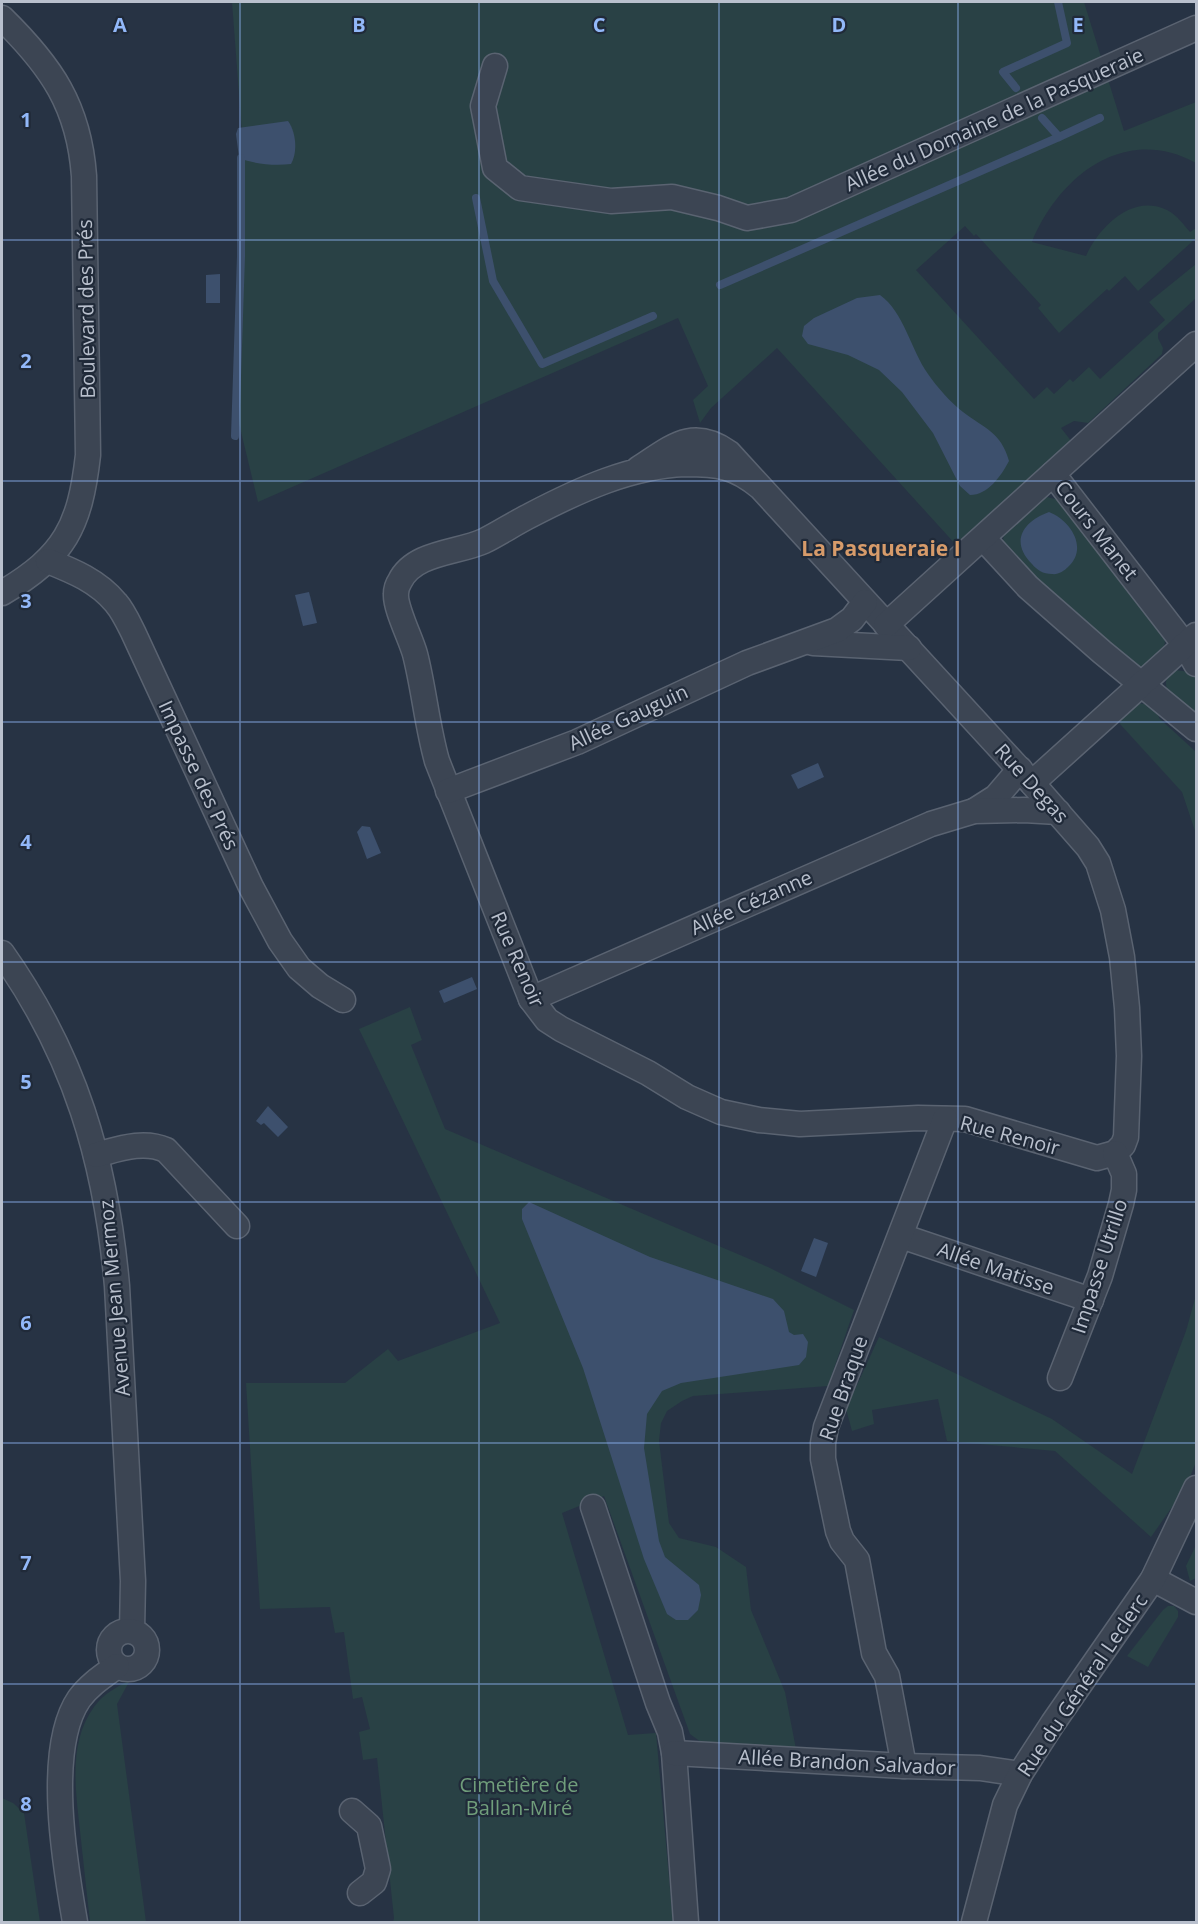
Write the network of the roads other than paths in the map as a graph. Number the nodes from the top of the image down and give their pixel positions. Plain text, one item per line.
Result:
1 (2, 18) edge
2 (1197, 28) edge
3 (495, 66) dead end
4 (1197, 344) edge
5 (700, 439) joint
6 (695, 464) joint
7 (638, 469) junction
8 (1053, 474) junction
9 (760, 487) junction
10 (983, 538) junction
11 (48, 561) junction
12 (2, 593) edge
13 (865, 602) junction
14 (886, 626) junction
15 (807, 643) junction
16 (909, 648) junction
17 (1193, 648) edge
18 (1143, 685) junction
19 (1197, 729) edge
20 (1026, 776) junction
21 (448, 791) junction
22 (974, 811) junction
23 (1058, 812) junction
24 (2, 953) edge
25 (531, 999) junction
26 (343, 1000) dead end
27 (945, 1119) junction
28 (1115, 1154) junction
29 (96, 1155) junction
30 (237, 1226) dead end
31 (901, 1236) junction
32 (1091, 1300) junction
33 (1060, 1378) dead end
34 (1197, 1488) edge
35 (593, 1507) dead end
36 (1154, 1579) junction
37 (1197, 1602) edge
38 (672, 1743) junction
39 (904, 1766) junction
40 (1020, 1774) junction
41 (352, 1811) dead end
42 (360, 1893) dead end
43 (75, 1923) edge
44 (686, 1923) edge
45 (974, 1923) edge

1 - 11 street, Boulevard des Prés
2 - 3 street, Allée du Domaine de la Pasqueraie
4 - 8 street
5 - 7 street, Rue Renoir
5 - 9 street, Rue Degas
6 - 7 street, Rue Renoir
6 - 9 street, Rue Degas
7 - 21 street, Rue Renoir
8 - 10 street, Cours Manet
8 - 17 street, Cours Manet
9 - 13 street, Rue Degas
10 - 14 street, Cours Manet
10 - 18 street
11 - 12 street, Boulevard des Prés
11 - 26 street, Impasse des Prés
13 - 14 street, Rue Degas
13 - 15 street, Allée Gauguin
14 - 16 street, Rue Degas
15 - 16 street, Allée Gauguin
15 - 21 street, Allée Gauguin
16 - 20 street, Rue Degas
17 - 18 street, Allée Cézanne
18 - 19 street
18 - 20 street, Allée Cézanne
20 - 22 street, Allée Cézanne
20 - 23 street, Rue Degas
21 - 25 street, Rue Renoir
22 - 23 street, Allée Cézanne
22 - 25 street, Allée Cézanne
23 - 28 street, Rue Degas
24 - 29 street, Avenue Jean Mermoz
25 - 27 street, Rue Renoir
27 - 28 street, Rue Renoir
27 - 31 street, Rue Braque
28 - 32 street, Impasse Utrillo
29 - 30 street
29 - 43 street, Avenue Jean Mermoz
31 - 32 street, Allée Matisse
31 - 39 street, Rue Braque
32 - 33 street, Impasse Utrillo
34 - 36 street, Rue du Général Leclerc
35 - 38 street
36 - 37 street
36 - 40 street, Rue du Général Leclerc
38 - 39 street, Allée Brandon Salvador
38 - 44 street
39 - 40 street, Allée Brandon Salvador
40 - 45 street, Rue du Général Leclerc
41 - 42 street

